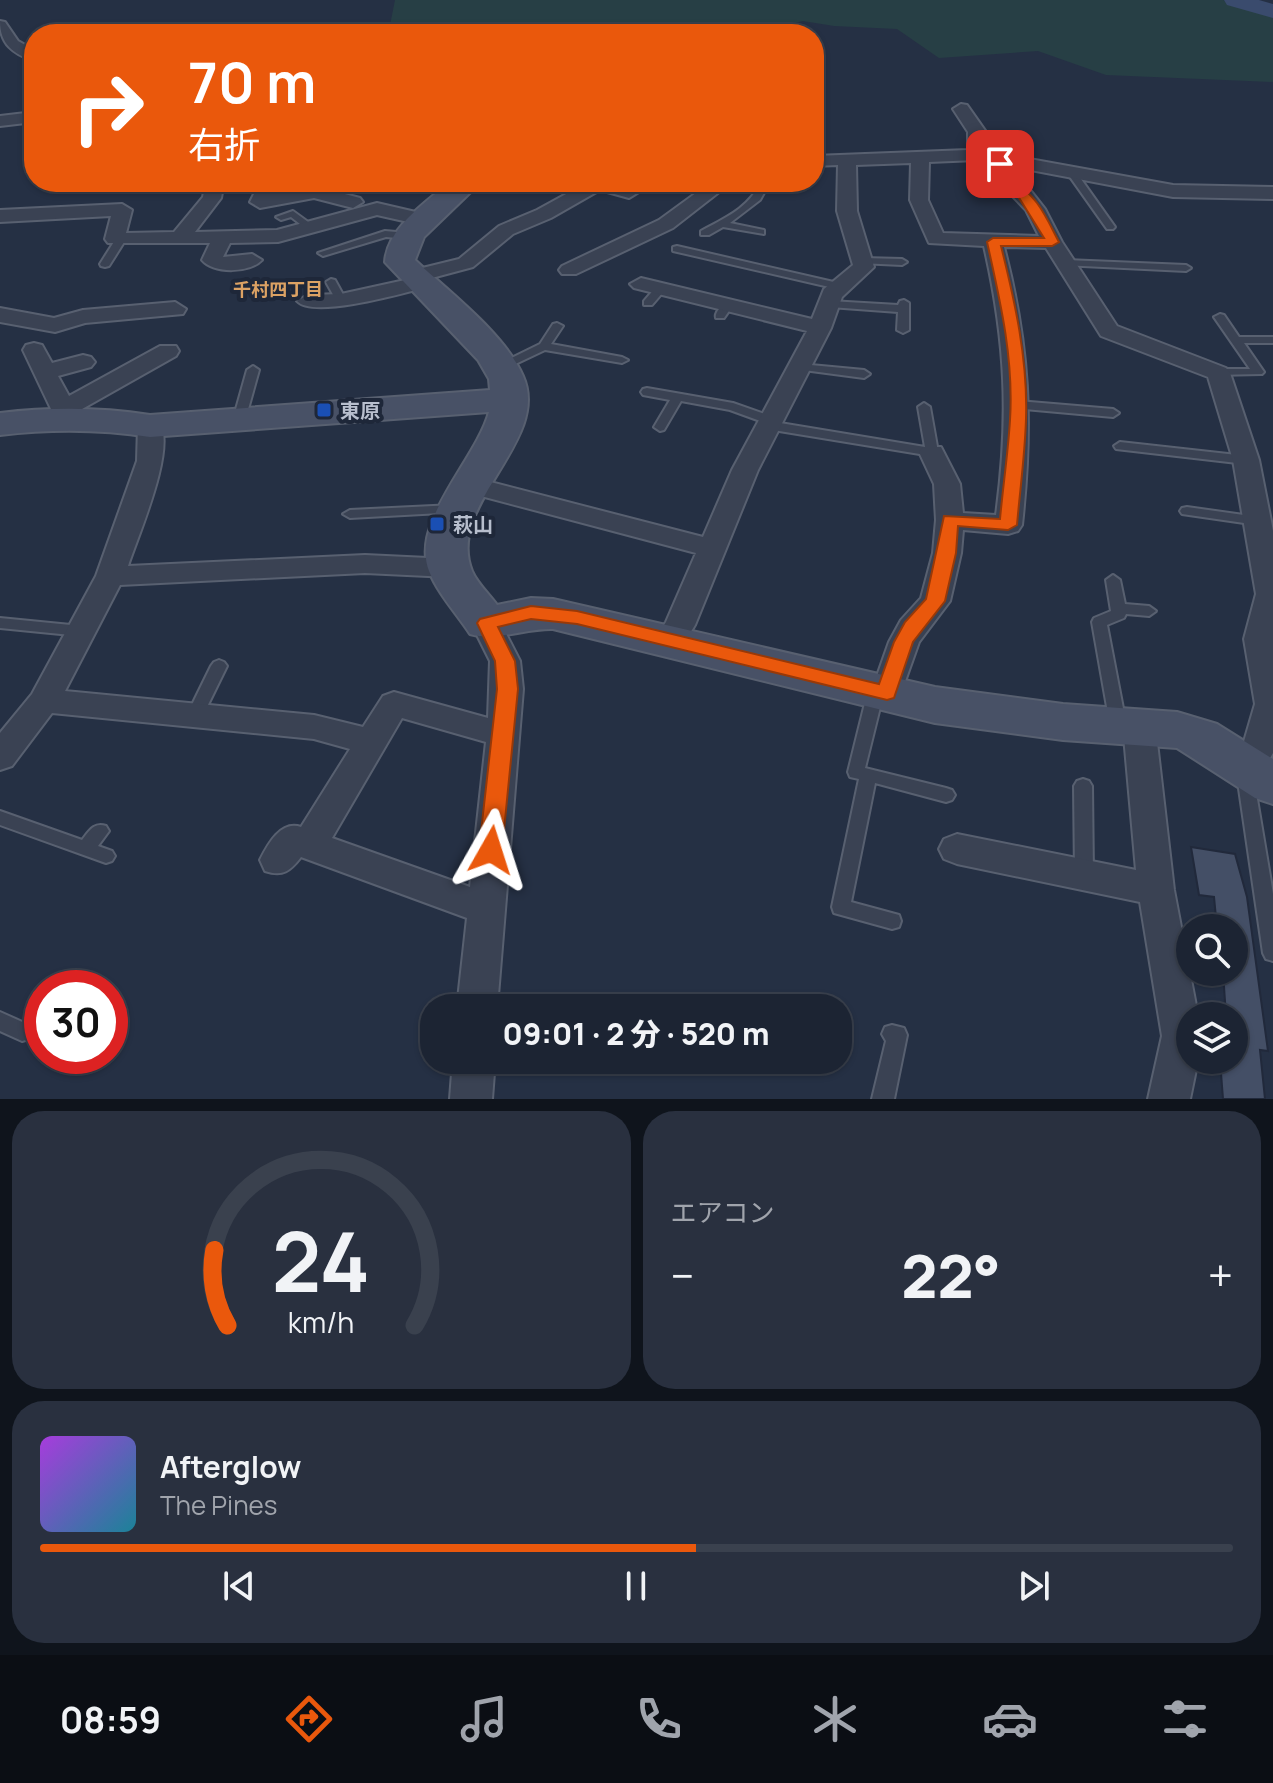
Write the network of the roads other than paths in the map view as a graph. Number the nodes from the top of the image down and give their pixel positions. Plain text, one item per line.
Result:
1 (0, 27) edge
2 (24, 50) edge
3 (961, 109) dead end
4 (24, 118) edge
5 (0, 121) edge
6 (920, 155) junction
7 (977, 155) junction
8 (847, 160) junction
9 (1003, 160) junction
10 (824, 161) edge
11 (1073, 174) junction
12 (213, 192) edge
13 (264, 192) edge
14 (314, 192) edge
15 (314, 192) edge
16 (456, 192) edge
17 (584, 192) edge
18 (709, 192) edge
19 (760, 192) edge
20 (1273, 193) edge
21 (353, 202) dead end
22 (0, 216) edge
23 (281, 217) dead end
24 (722, 224) junction
25 (1110, 227) dead end
26 (417, 228) junction
27 (312, 229) junction
28 (760, 232) dead end
29 (705, 233) dead end
30 (223, 237) junction
31 (121, 239) junction
32 (179, 239) junction
33 (993, 242) junction
34 (1052, 242) junction
35 (677, 249) dead end
36 (323, 253) dead end
37 (901, 260) dead end
38 (863, 261) junction
39 (242, 263) dead end
40 (1066, 263) junction
41 (105, 264) dead end
42 (1186, 268) dead end
43 (569, 270) dead end
44 (417, 279) junction
45 (649, 292) dead end
46 (834, 295) junction
47 (308, 301) dead end
48 (175, 309) dead end
49 (132, 312) junction
50 (0, 315) edge
51 (1220, 317) dead end
52 (557, 326) dead end
53 (820, 328) junction
54 (903, 330) dead end
55 (1237, 340) junction
56 (1273, 340) edge
57 (544, 346) junction
58 (34, 350) dead end
59 (622, 360) dead end
60 (83, 362) dead end
61 (800, 367) junction
62 (253, 370) dead end
63 (45, 372) junction
64 (1218, 373) junction
65 (864, 374) dead end
66 (505, 383) junction
67 (647, 392) dead end
68 (677, 397) junction
69 (1018, 405) junction
70 (924, 407) dead end
71 (1113, 413) dead end
72 (62, 414) junction
73 (239, 420) junction
74 (768, 422) junction
75 (0, 424) edge
76 (150, 426) junction
77 (660, 427) dead end
78 (1120, 446) dead end
79 (932, 452) junction
80 (1246, 460) junction
81 (465, 497) junction
82 (1187, 511) dead end
83 (350, 514) dead end
84 (950, 520) junction
85 (1258, 521) junction
86 (712, 548) junction
87 (449, 568) junction
88 (110, 576) junction
89 (1113, 580) dead end
90 (1118, 608) junction
91 (1149, 611) dead end
92 (0, 623) edge
93 (486, 623) junction
94 (81, 631) junction
95 (669, 640) junction
96 (219, 666) dead end
97 (882, 692) junction
98 (44, 701) junction
99 (195, 715) junction
100 (1128, 724) junction
101 (504, 735) junction
102 (7, 739) edge
103 (371, 742) junction
104 (1259, 774) edge
105 (868, 775) junction
106 (1083, 786) dead end
107 (946, 795) dead end
108 (0, 818) edge
109 (100, 831) dead end
110 (86, 848) junction
111 (957, 849) dead end
112 (106, 856) dead end
113 (1084, 875) junction
114 (1156, 890) junction
115 (484, 908) junction
116 (892, 921) dead end
117 (1273, 953) edge
118 (478, 994) edge
119 (0, 1021) edge
120 (22, 1032) dead end
121 (892, 1034) dead end
122 (473, 1074) edge
123 (471, 1099) edge
124 (883, 1099) edge
125 (1169, 1099) edge

1 - 2 street
3 - 7 street
4 - 5 street
6 - 7 street
6 - 8 street
6 - 33 street
7 - 9 street
8 - 10 street
8 - 38 street
9 - 11 street
9 - 34 street
11 - 20 street
11 - 25 lane
12 - 32 street
13 - 15 street
14 - 21 street
16 - 26 street
17 - 44 street
18 - 43 street
19 - 24 lane
22 - 31 street
23 - 27 lane
24 - 28 lane
24 - 29 lane
26 - 27 street
26 - 36 lane
26 - 44 street
27 - 30 street
30 - 32 street
30 - 39 street
31 - 32 street
31 - 41 lane
33 - 34 street
33 - 69 street
34 - 40 street
35 - 46 lane
37 - 38 lane
38 - 46 street
40 - 42 lane
40 - 64 street
44 - 47 street
44 - 66 street
45 - 53 street
46 - 53 street
46 - 54 lane
48 - 49 street
49 - 50 street
49 - 72 street
51 - 55 lane
52 - 57 lane
53 - 61 street
55 - 56 lane
55 - 64 lane
57 - 59 lane
57 - 66 lane
58 - 63 street
60 - 63 street
61 - 65 lane
61 - 74 street
62 - 73 lane
63 - 72 street
64 - 80 street
66 - 73 street
66 - 81 street
67 - 68 lane
68 - 74 lane
68 - 77 lane
69 - 71 lane
69 - 84 street
70 - 79 lane
72 - 75 street
72 - 76 street
73 - 76 street
74 - 79 lane
74 - 86 street
76 - 88 street
78 - 80 lane
79 - 84 street
80 - 85 street
81 - 83 lane
81 - 86 street
81 - 87 street
82 - 85 lane
84 - 97 street
85 - 104 street
86 - 95 street
87 - 88 street
87 - 93 street
88 - 94 street
89 - 90 lane
90 - 91 lane
90 - 100 lane
92 - 94 lane
93 - 95 street
93 - 101 street
94 - 98 street
95 - 97 street
96 - 99 lane
97 - 100 street
97 - 105 lane
98 - 99 street
98 - 102 street
99 - 103 street
100 - 104 street
100 - 114 street
101 - 103 street
101 - 115 street
103 - 115 street
104 - 117 lane
105 - 107 lane
105 - 116 lane
106 - 113 lane
108 - 110 lane
109 - 110 lane
110 - 112 lane
111 - 113 street
113 - 114 street
114 - 125 street
115 - 118 street
119 - 120 lane
121 - 124 lane
122 - 123 street

